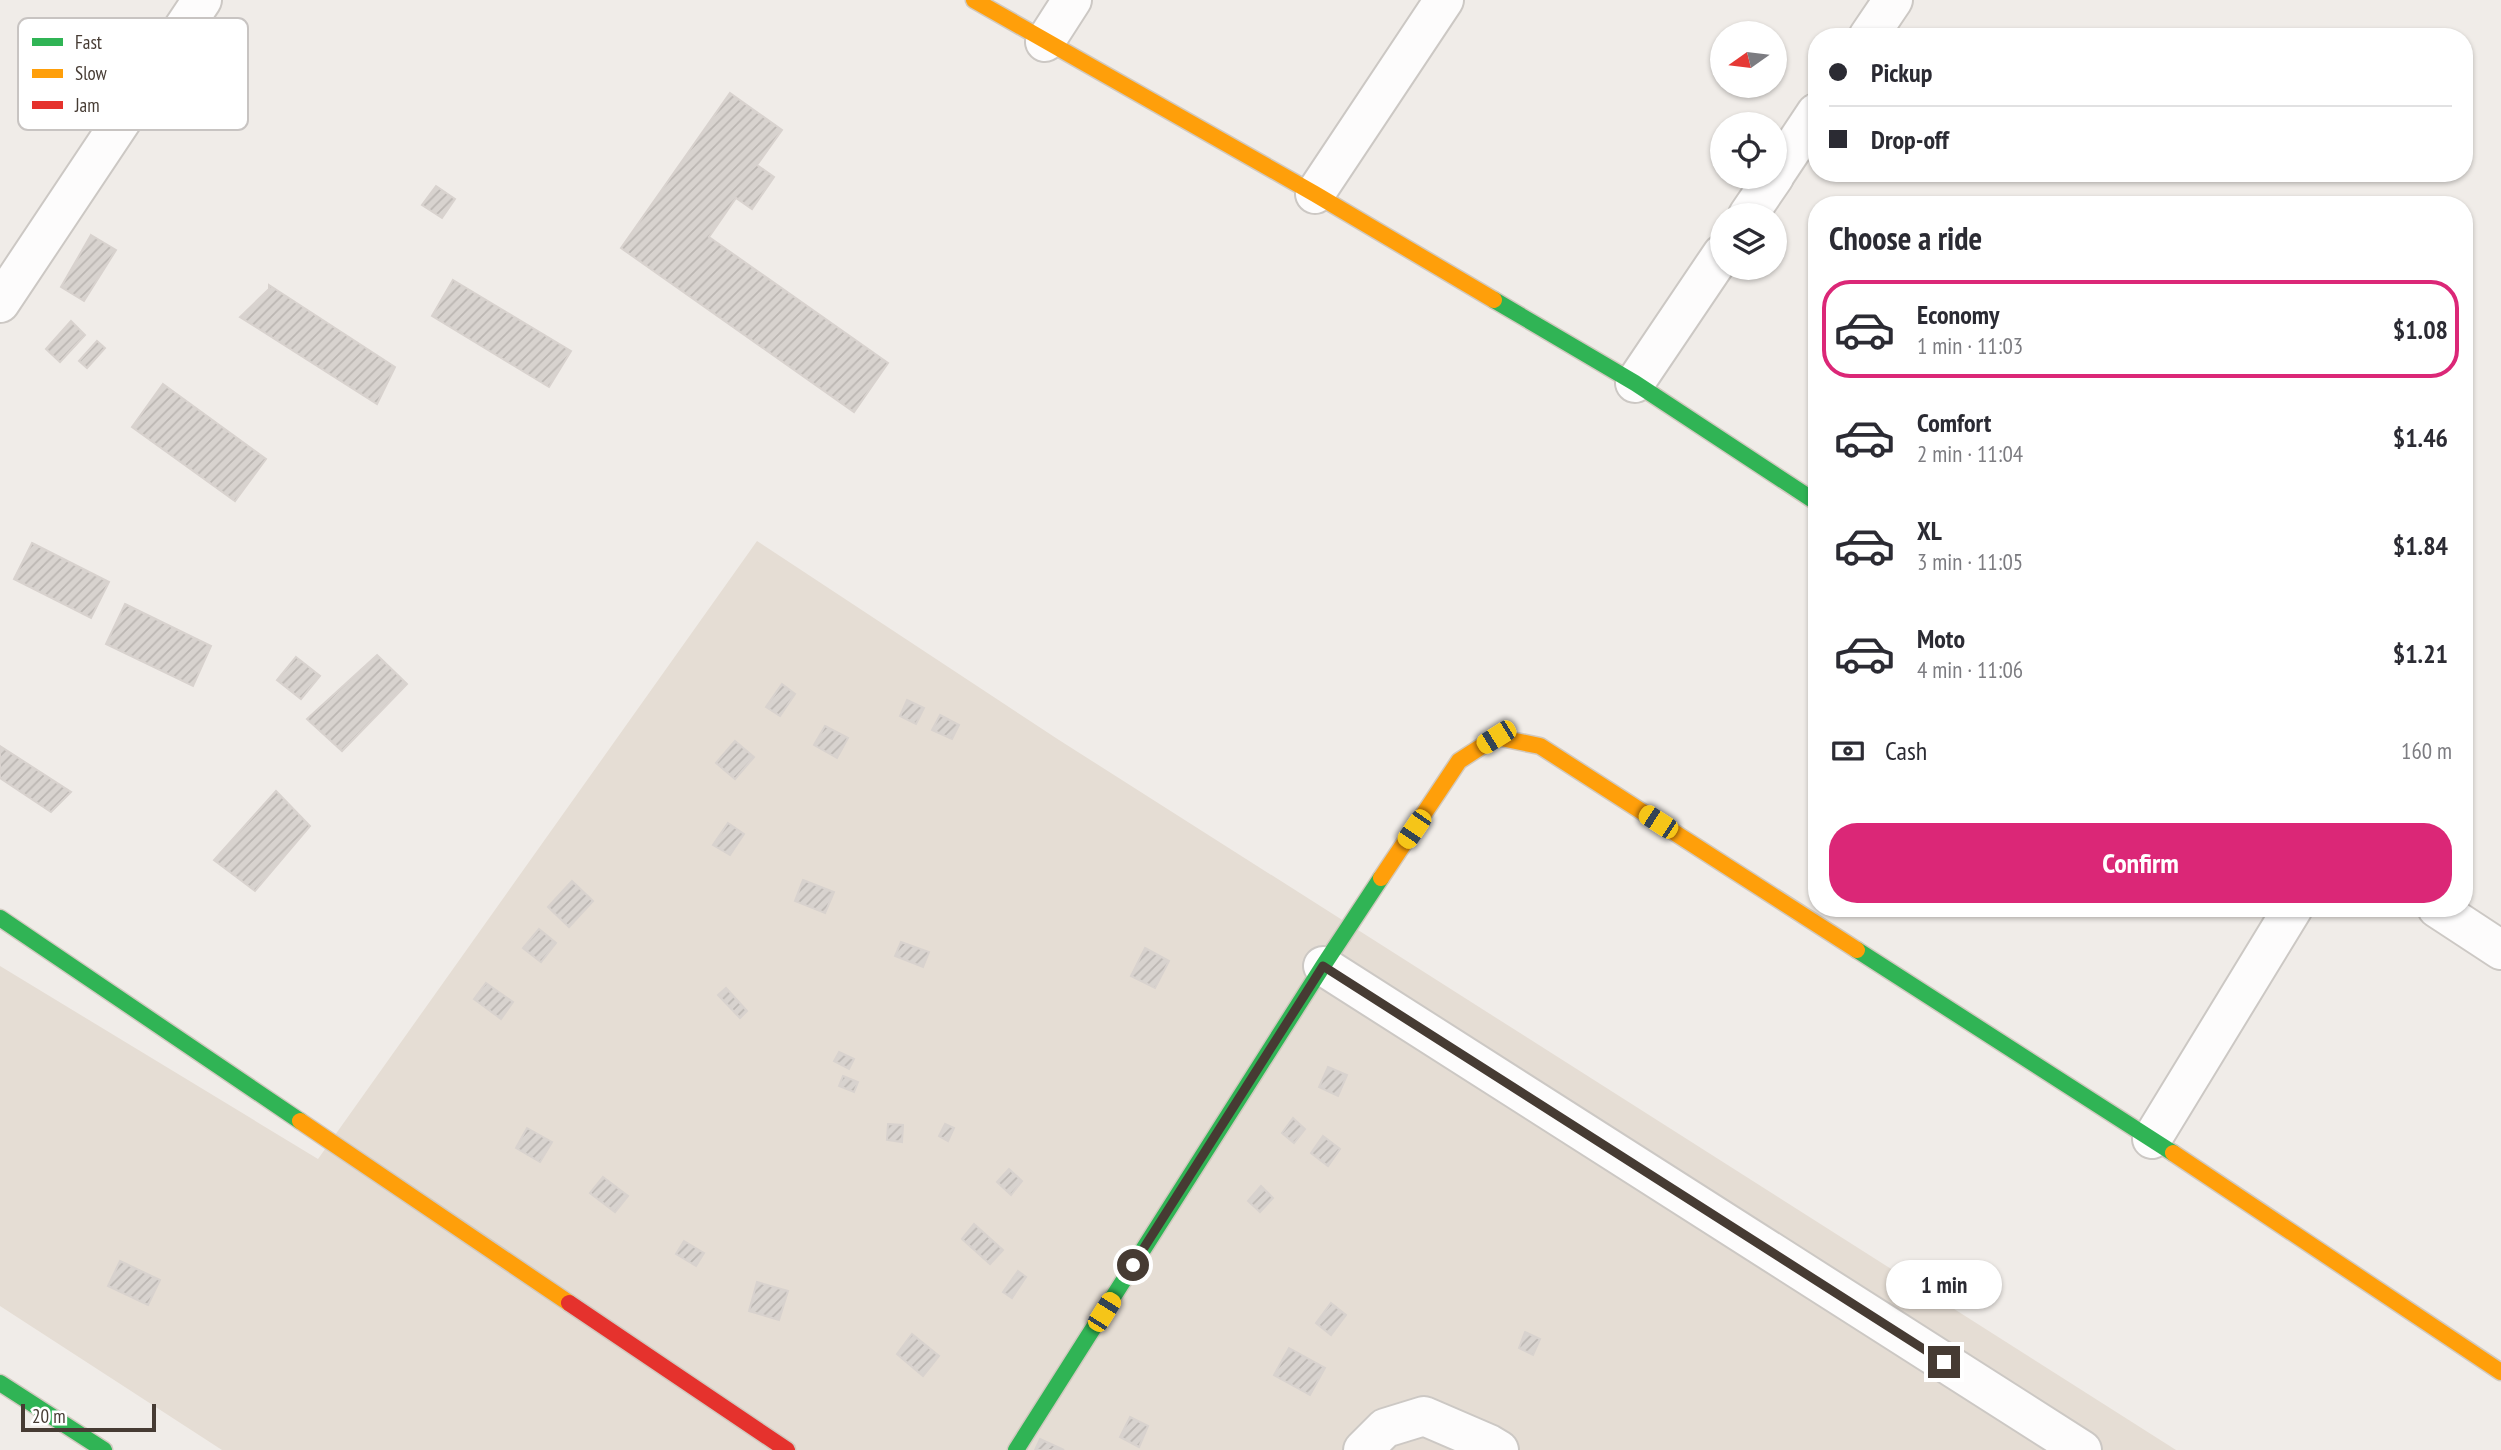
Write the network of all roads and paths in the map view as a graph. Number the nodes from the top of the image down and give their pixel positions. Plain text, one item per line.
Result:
1 (202, 0) edge
2 (974, 0) edge
3 (1072, 0) edge
4 (1444, 0) edge
5 (1893, 0) edge
6 (190, 18) edge
7 (1874, 28) edge
8 (1045, 42) junction
9 (1808, 125) edge
10 (115, 130) edge
11 (1787, 156) edge
12 (1315, 194) junction
13 (1710, 272) edge
14 (0, 303) edge
15 (1635, 383) junction
16 (1808, 497) edge
17 (2288, 917) edge
18 (2451, 917) edge
19 (0, 918) edge
20 (2501, 950) edge
21 (1323, 966) junction
22 (2152, 1139) junction
23 (2501, 1372) edge
24 (0, 1383) edge
25 (103, 1450) edge
26 (787, 1450) edge
27 (1016, 1450) edge
28 (1363, 1450) edge
29 (1499, 1450) edge
30 (2082, 1450) edge

1 - 6 street
2 - 8 street
3 - 8 street
4 - 12 street
5 - 7 street
8 - 12 street
9 - 11 street
10 - 14 street
12 - 15 street
13 - 15 street
15 - 16 street
17 - 22 street
18 - 20 street
19 - 26 street
21 - 22 street
21 - 27 street
21 - 30 street
22 - 23 street
24 - 25 street
28 - 29 street

